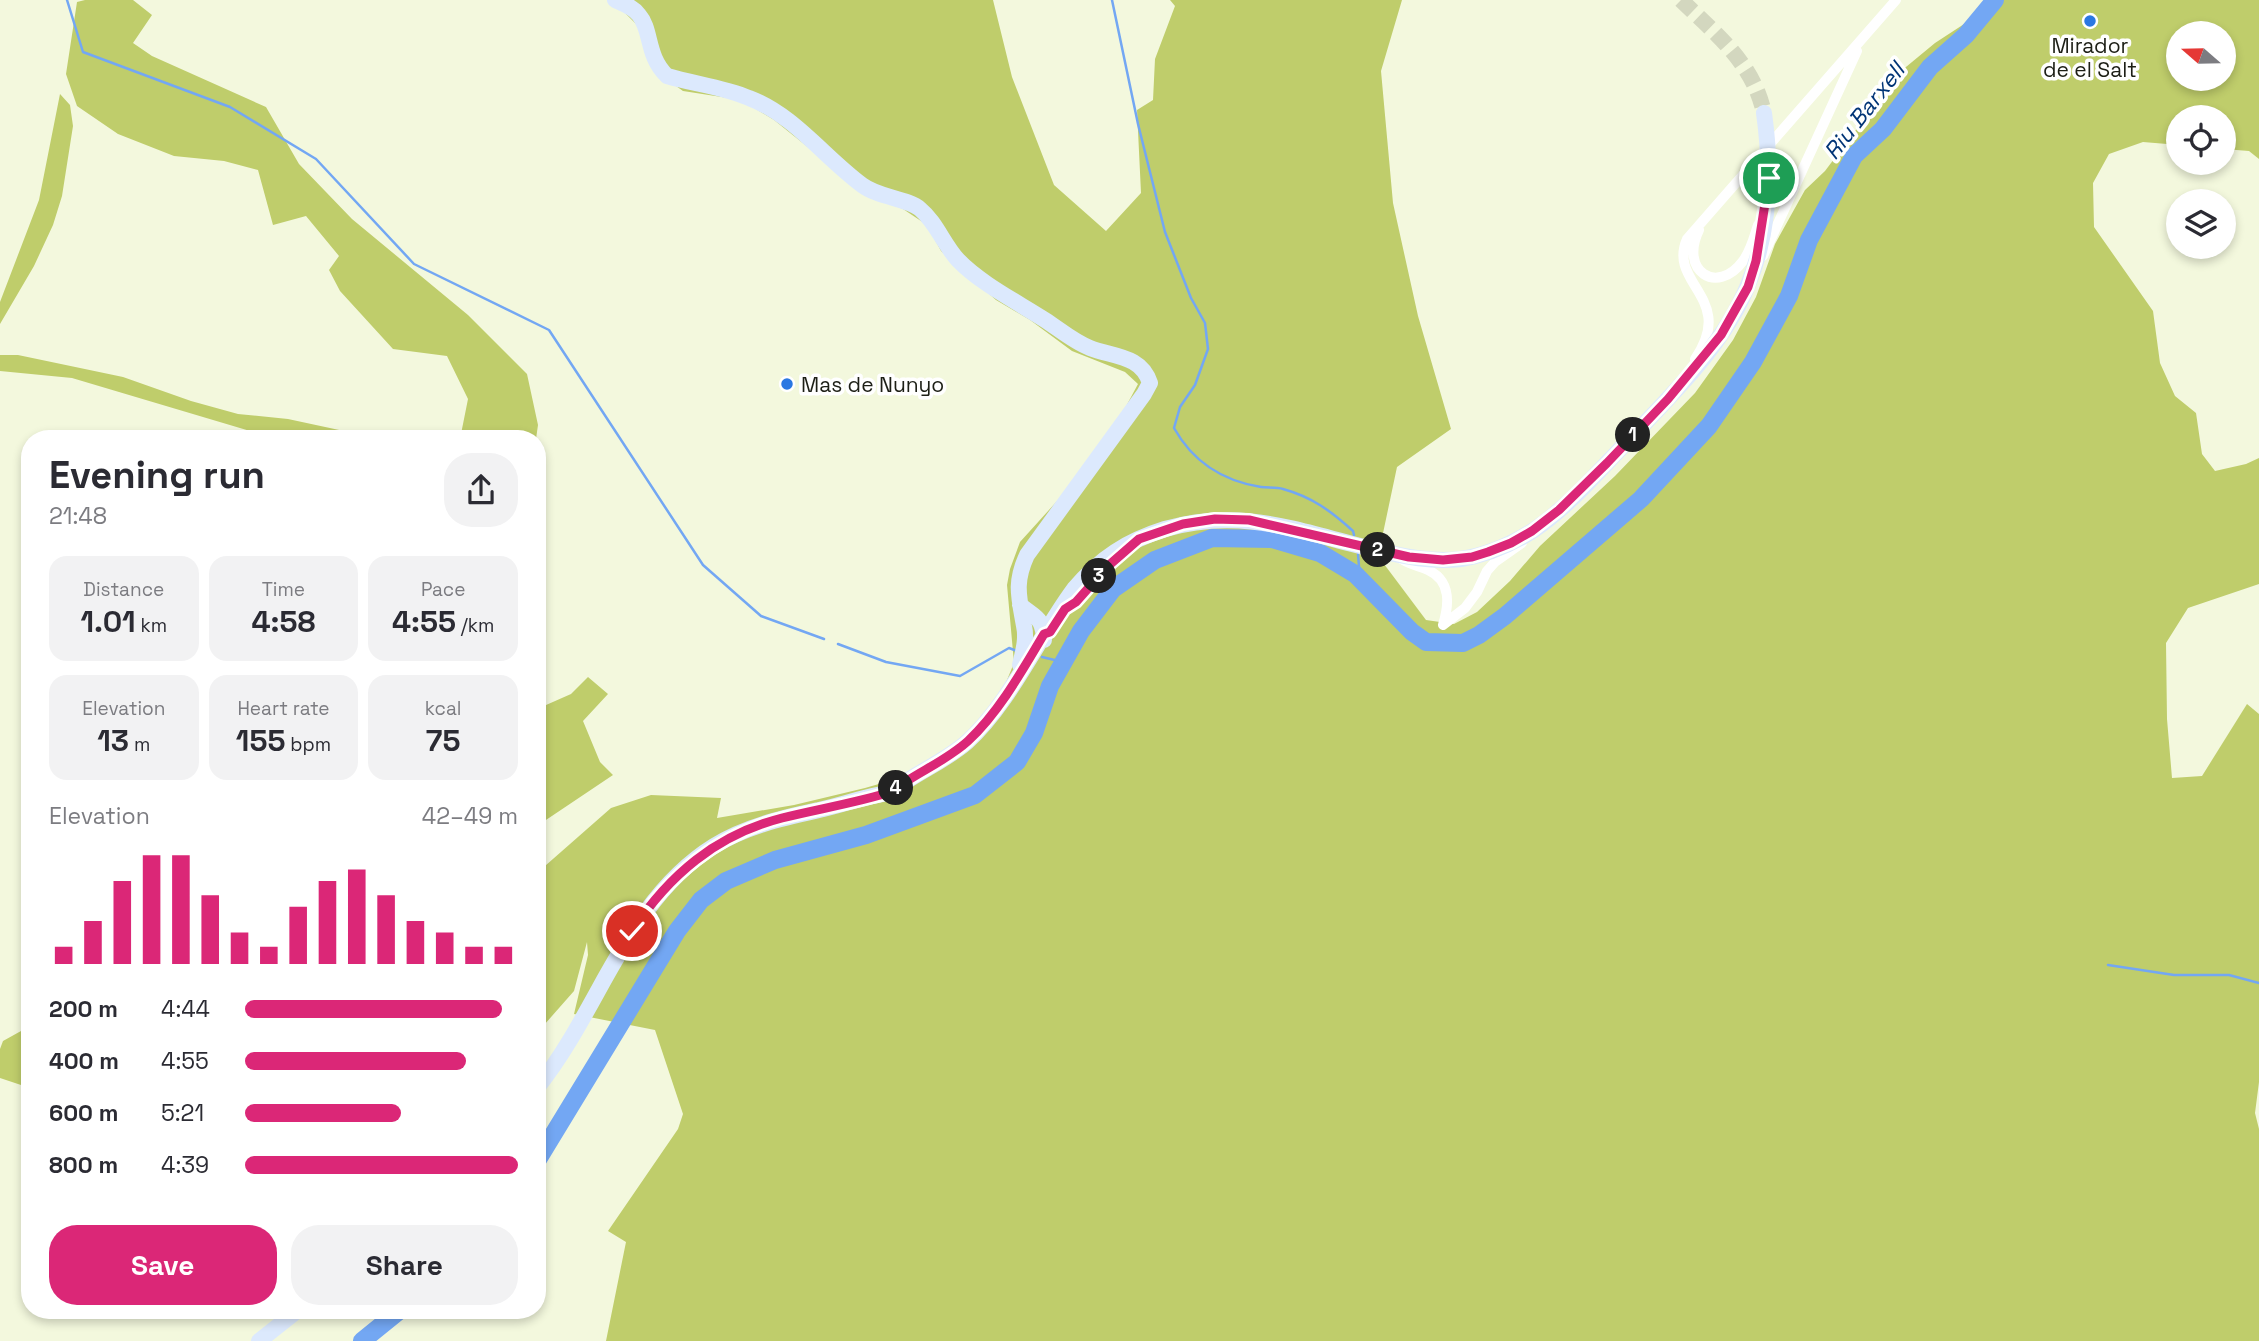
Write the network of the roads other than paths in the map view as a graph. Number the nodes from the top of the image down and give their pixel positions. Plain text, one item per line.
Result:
1 (615, 0) edge
2 (1896, 0) edge
3 (1862, 40) junction
4 (1765, 113) tunnel mouth
5 (1768, 194) junction
6 (1704, 222) junction
7 (1748, 287) junction
8 (1668, 399) junction
9 (1532, 531) junction
10 (1139, 539) junction
11 (1395, 554) junction
12 (1449, 597) junction
13 (1076, 602) junction
14 (1020, 605) junction
15 (1465, 608) junction
16 (1042, 626) junction
17 (1025, 628) junction
18 (1024, 675) junction
19 (546, 1076) edge
20 (287, 1319) edge
21 (259, 1341) edge

1 - 14 main road
2 - 3 street
3 - 6 street
3 - 7 street
4 - 5 main road
5 - 6 street
5 - 7 main road
6 - 8 street
7 - 8 main road
8 - 9 main road
9 - 11 main road
9 - 15 street
10 - 11 main road
10 - 13 main road
10 - 16 main road
11 - 12 street
12 - 15 street
12 - 15 street
13 - 16 main road
13 - 18 main road
14 - 16 main road
14 - 17 main road
16 - 17 main road
16 - 18 main road
17 - 18 main road
18 - 19 main road
20 - 21 main road

